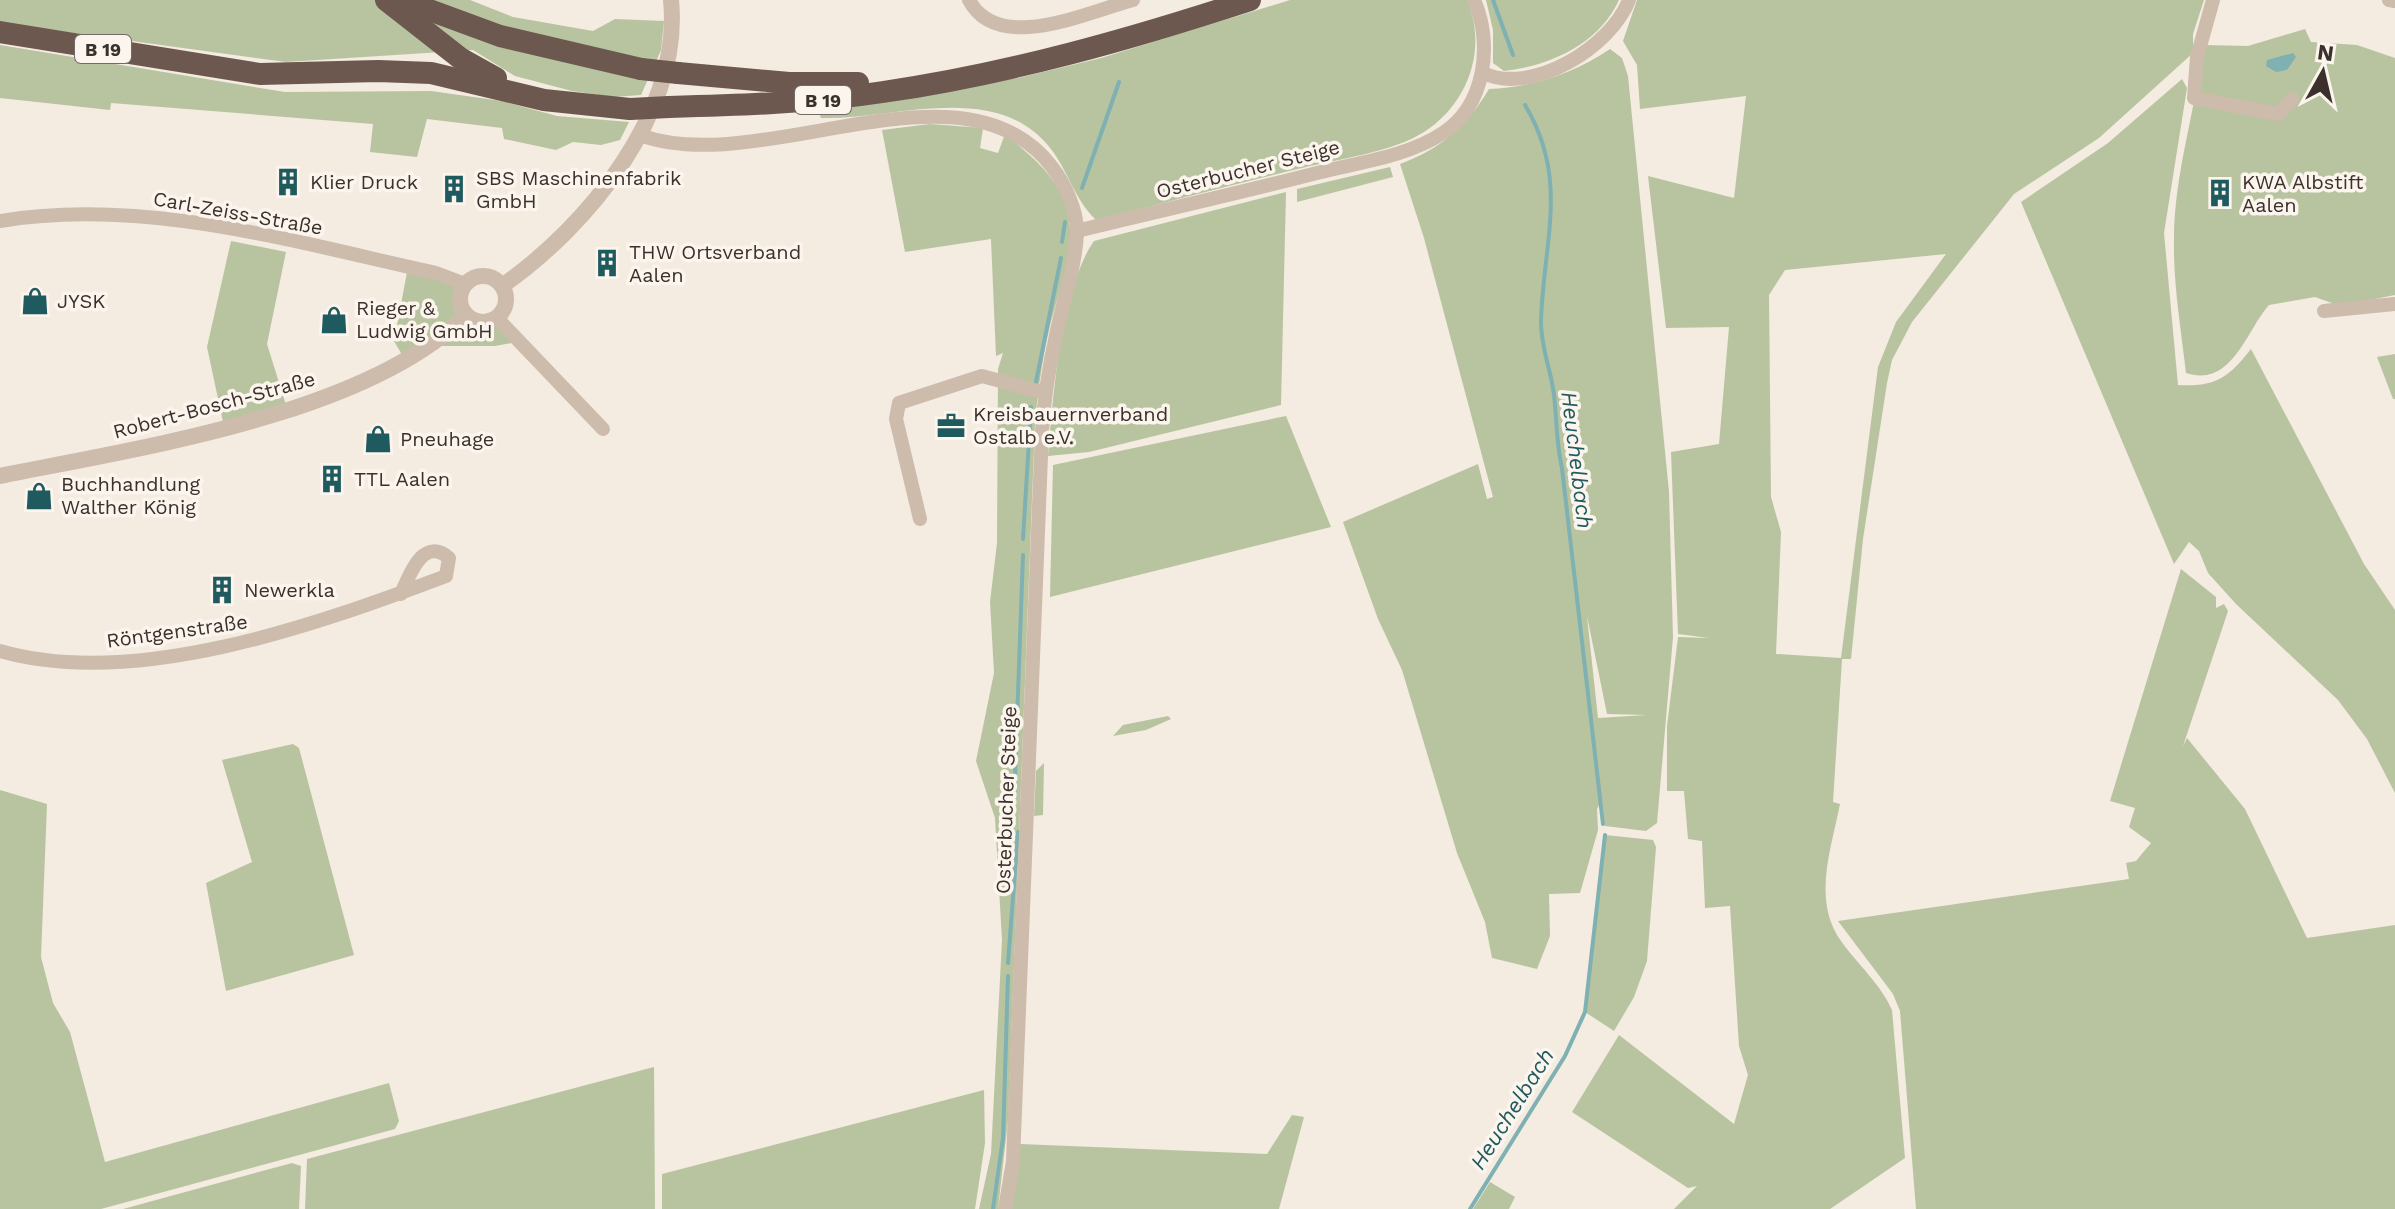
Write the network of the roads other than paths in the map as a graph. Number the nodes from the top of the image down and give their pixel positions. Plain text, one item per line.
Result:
1 (386, 0) edge
2 (402, 0) edge
3 (671, 0) edge
4 (969, 0) edge
5 (1133, 0) edge
6 (1250, 0) edge
7 (1474, 0) edge
8 (1629, 0) edge
9 (2213, 0) edge
10 (0, 32) edge
11 (1483, 73) junction
12 (975, 75) junction
13 (2292, 99) dead end
14 (544, 100) junction
15 (640, 135) junction
16 (0, 221) edge
17 (1077, 231) junction
18 (465, 284) junction
19 (502, 286) junction
20 (2395, 304) edge
21 (2324, 311) dead end
22 (466, 315) junction
23 (497, 318) junction
24 (1045, 393) junction
25 (603, 429) dead end
26 (0, 476) edge
27 (920, 519) dead end
28 (401, 594) dead end
29 (0, 651) edge
30 (1005, 1209) edge

1 - 14 highway, B 19
2 - 12 highway, B 19, bridge
3 - 15 street
4 - 5 street
6 - 12 highway, B 19
7 - 11 street, Osterbucher Steige
8 - 11 street
9 - 13 street
10 - 14 highway, B 19
11 - 17 street, Osterbucher Steige
12 - 14 highway, B 19, bridge
15 - 17 street
15 - 19 street
16 - 18 street, Carl-Zeiss-Straße
17 - 24 street, Osterbucher Steige
18 - 19 street
18 - 22 street
19 - 23 street
20 - 21 street
22 - 23 street
22 - 26 street, Robert-Bosch-Straße
23 - 25 street
24 - 27 street
24 - 30 street, Osterbucher Steige
28 - 29 street, Röntgenstraße

